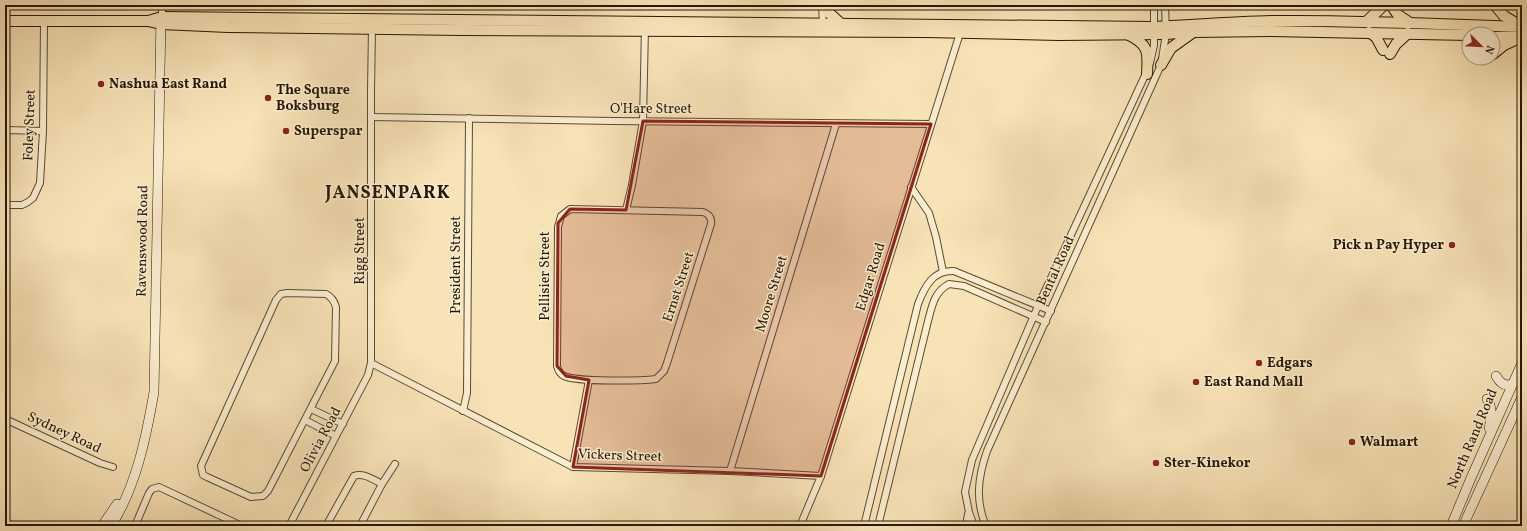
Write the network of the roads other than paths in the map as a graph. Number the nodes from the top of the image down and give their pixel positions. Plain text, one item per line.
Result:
1 (162, 5) edge
2 (823, 5) edge
3 (1154, 5) edge
4 (1165, 5) edge
5 (1384, 5) edge
6 (1391, 5) edge
7 (1495, 5) edge
8 (161, 20) junction
9 (462, 20) junction
10 (5, 21) edge
11 (44, 21) junction
12 (1366, 22) junction
13 (840, 23) junction
14 (372, 24) junction
15 (645, 26) junction
16 (1522, 27) edge
17 (823, 28) junction
18 (1409, 28) junction
19 (462, 30) junction
20 (1154, 30) junction
21 (1166, 30) junction
22 (1193, 32) junction
23 (1369, 32) junction
24 (960, 33) junction
25 (1461, 34) edge
26 (1128, 35) junction
27 (1501, 37) edge
28 (1522, 37) edge
29 (1501, 47) edge
30 (1161, 65) junction
31 (1147, 74) junction
32 (371, 117) junction
33 (469, 118) junction
34 (643, 121) junction
35 (836, 124) junction
36 (931, 124) junction
37 (5, 130) edge
38 (43, 131) junction
39 (911, 187) junction
40 (5, 205) edge
41 (626, 210) junction
42 (943, 272) junction
43 (1038, 306) junction
44 (1051, 311) junction
45 (1033, 317) junction
46 (1046, 322) junction
47 (372, 363) junction
48 (1522, 363) edge
49 (1496, 376) dead end
50 (589, 380) junction
51 (1512, 384) junction
52 (1522, 397) edge
53 (1487, 400) dead end
54 (311, 408) junction
55 (463, 411) junction
56 (5, 419) edge
57 (304, 420) junction
58 (343, 424) junction
59 (336, 436) junction
60 (1480, 458) junction
61 (395, 464) dead end
62 (113, 466) dead end
63 (573, 467) junction
64 (730, 471) junction
65 (134, 476) junction
66 (821, 476) junction
67 (382, 484) junction
68 (969, 512) junction
69 (102, 526) edge
70 (110, 526) edge
71 (135, 526) edge
72 (242, 526) edge
73 (289, 526) edge
74 (326, 526) edge
75 (360, 526) edge
76 (800, 526) edge
77 (864, 526) edge
78 (878, 526) edge
79 (966, 526) edge
80 (974, 526) edge
81 (986, 526) edge
82 (1451, 526) edge
83 (1463, 526) edge

1 - 8 street, Ravenswood Road
2 - 13 main road
2 - 17 street
3 - 20 street, Bental Road
4 - 21 street, Bental Road
5 - 12 main road
6 - 18 main road
7 - 16 main road
8 - 11 main road
8 - 14 main road
8 - 65 street, Ravenswood Road
9 - 14 main road
9 - 15 main road
9 - 19 main road
10 - 11 main road
11 - 38 street, Foley Street
12 - 18 main road
12 - 21 main road
13 - 17 main road
13 - 20 main road
14 - 19 main road
14 - 32 street, Rigg Street
15 - 17 main road
15 - 19 main road
15 - 34 street
16 - 18 main road
17 - 24 main road
18 - 23 main road
18 - 23 main road
18 - 25 main road
20 - 21 main road
20 - 26 main road
20 - 31 street, Bental Road
21 - 22 main road
21 - 30 street, Bental Road
22 - 23 main road
22 - 30 main road
24 - 26 main road
24 - 36 street, Edgar Road
26 - 31 main road
27 - 28 main road
28 - 29 main road
30 - 44 street, Bental Road
31 - 43 street, Bental Road
32 - 33 street, O'Hare Street
32 - 47 street, Rigg Street
33 - 34 street, O'Hare Street
33 - 55 street, President Street
34 - 35 street, O'Hare Street
34 - 41 street
35 - 36 street, O'Hare Street
35 - 64 street, Moore Street
36 - 39 street, Edgar Road
37 - 38 street
38 - 40 street, Foley Street
39 - 42 street
39 - 66 street, Edgar Road
41 - 50 street, Pellisier Street
41 - 50 street, Ernst Street
42 - 43 street
42 - 77 street
43 - 44 street
43 - 45 street, Bental Road
44 - 46 street, Bental Road
45 - 46 street
45 - 68 street, Bental Road
45 - 78 street
46 - 81 street, Bental Road
47 - 55 street, Vickers Street
47 - 58 street, Olivia Road
48 - 51 street, North Rand Road
49 - 51 street
50 - 63 street
51 - 60 street, North Rand Road
52 - 83 street, North Rand Road
53 - 60 street
54 - 57 street
54 - 57 street
54 - 58 street
55 - 63 street, Vickers Street
56 - 62 street, Sydney Road
57 - 59 street
58 - 59 street, Olivia Road
59 - 73 street, Olivia Road
60 - 82 street, North Rand Road
61 - 67 street
63 - 64 street, Vickers Street
64 - 66 street, Vickers Street
65 - 69 street, Ravenswood Road
65 - 70 street, Ravenswood Road
66 - 76 street, Edgar Road
67 - 74 street
67 - 75 street
68 - 79 street
68 - 80 street, Bental Road
71 - 72 street

